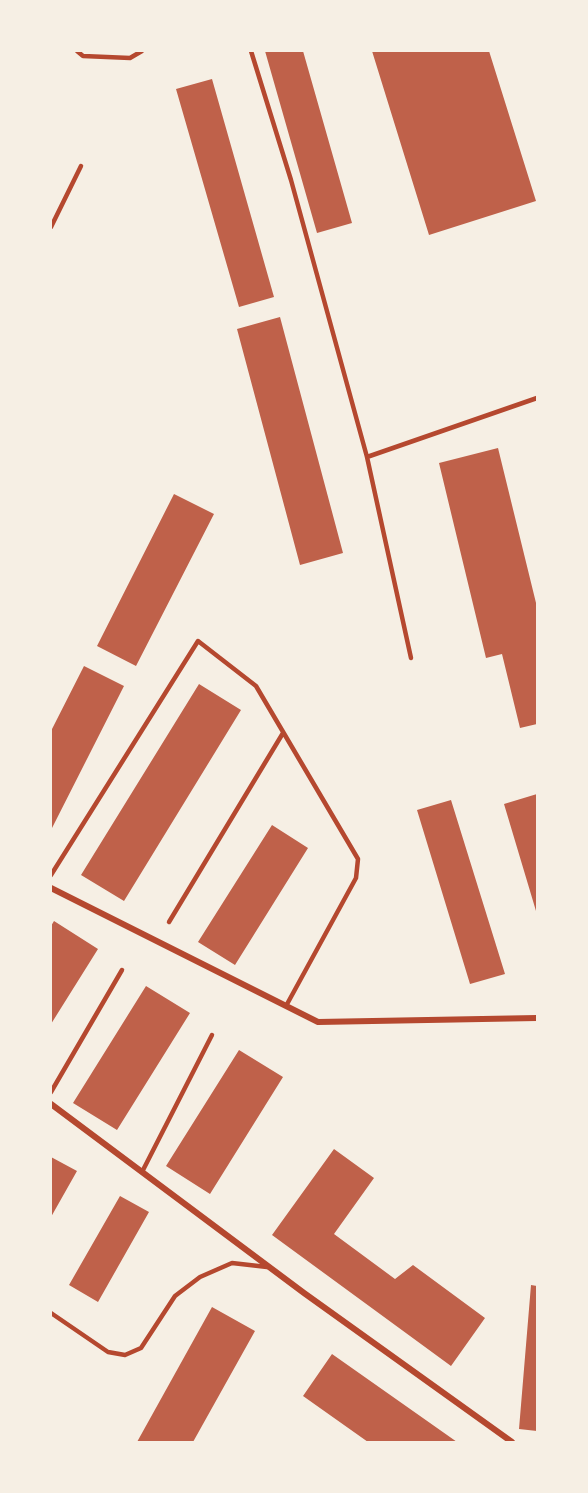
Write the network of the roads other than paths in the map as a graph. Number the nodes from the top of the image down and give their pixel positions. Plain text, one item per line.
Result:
1 (77, 51) edge
2 (142, 51) edge
3 (251, 51) edge
4 (81, 166) dead end
5 (51, 227) edge
6 (537, 398) edge
7 (366, 457) junction
8 (411, 658) dead end
9 (283, 733) junction
10 (51, 874) edge
11 (51, 888) edge
12 (169, 922) dead end
13 (122, 969) dead end
14 (286, 1006) junction
15 (537, 1018) edge
16 (212, 1035) dead end
17 (51, 1092) edge
18 (51, 1104) edge
19 (142, 1172) junction
20 (269, 1267) junction
21 (51, 1313) edge
22 (512, 1442) edge

1 - 2 lane
3 - 7 lane
4 - 5 lane
6 - 7 lane
7 - 8 lane
9 - 10 lane
9 - 12 lane
9 - 14 lane
11 - 14 street
13 - 17 lane
14 - 15 street
16 - 19 lane
18 - 19 street
19 - 20 street
20 - 21 lane
20 - 22 street

